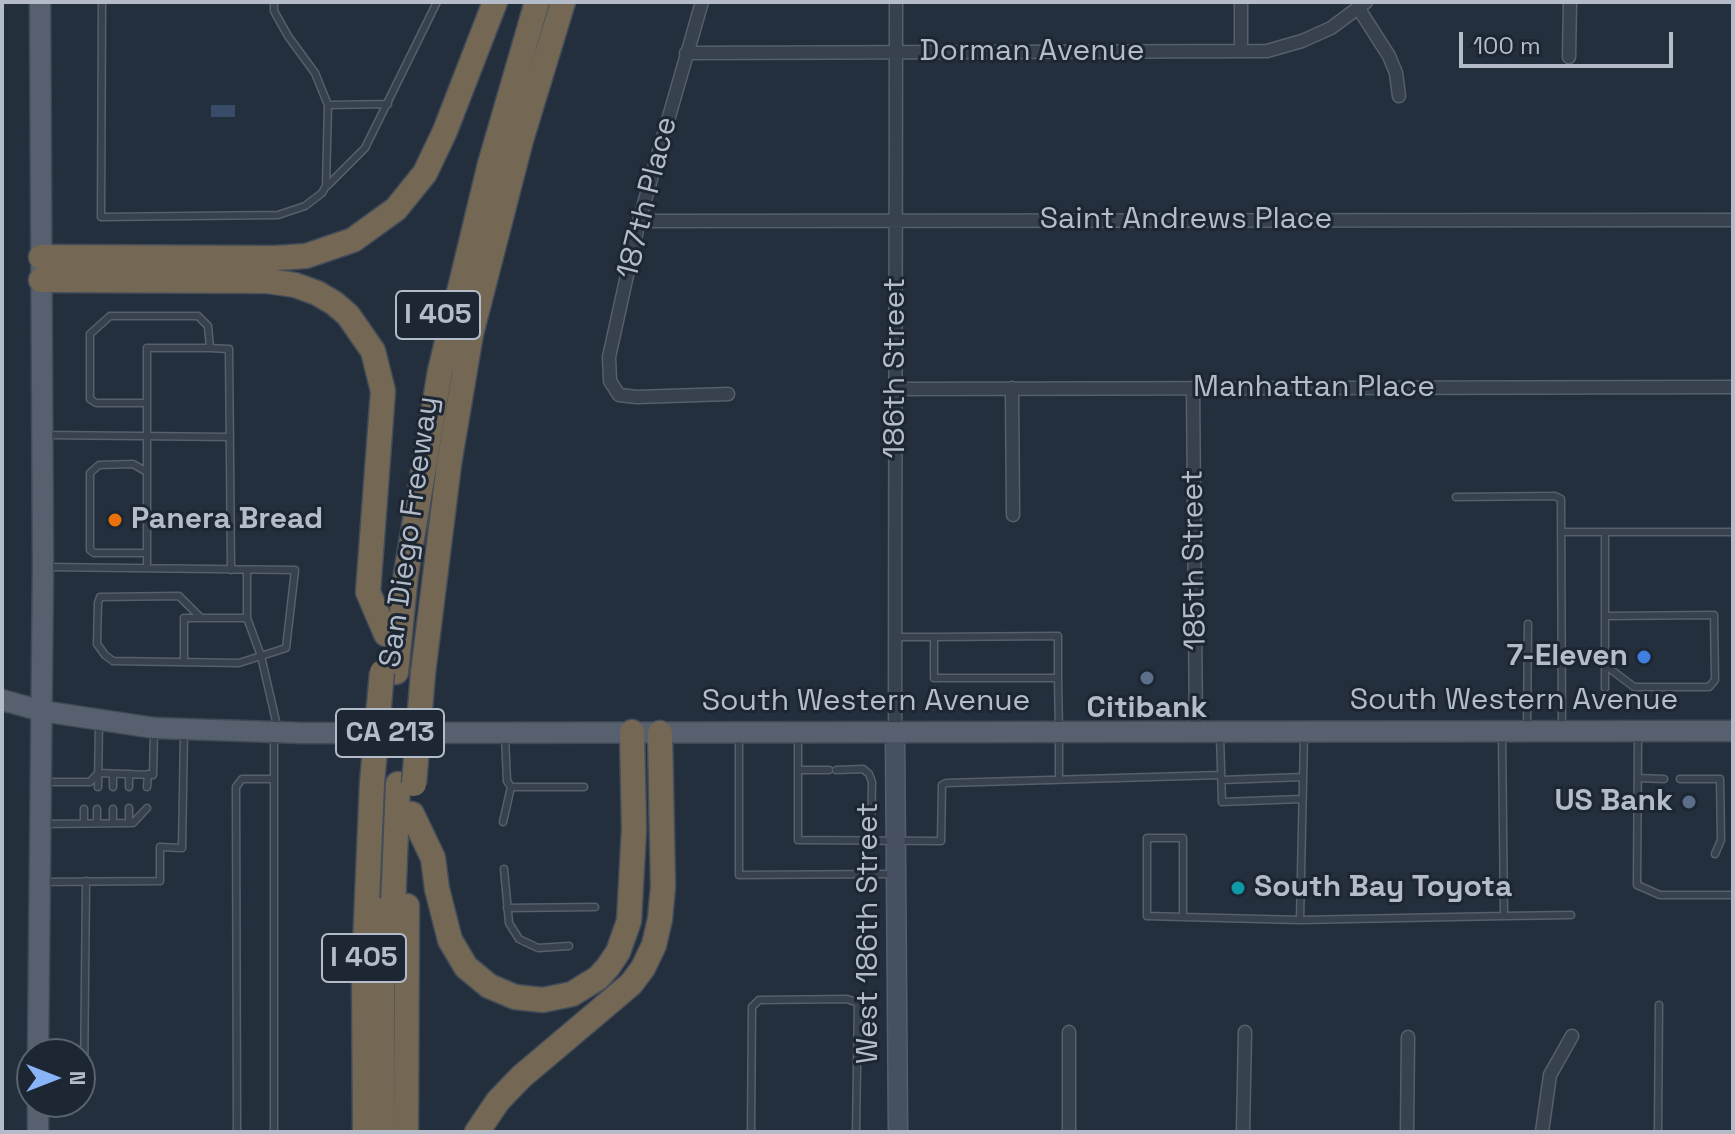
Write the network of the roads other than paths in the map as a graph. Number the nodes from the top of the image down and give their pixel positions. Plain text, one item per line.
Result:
1 (40, 2) edge
2 (102, 2) edge
3 (274, 2) edge
4 (437, 2) edge
5 (495, 2) edge
6 (522, 2) edge
7 (537, 2) edge
8 (563, 2) edge
9 (702, 2) edge
10 (896, 2) edge
11 (1241, 2) edge
12 (1570, 2) edge
13 (1362, 5) edge
14 (1241, 51) junction
15 (686, 53) junction
16 (896, 53) junction
17 (1569, 57) dead end
18 (1399, 96) dead end
19 (388, 104) junction
20 (328, 105) junction
21 (326, 186) junction
22 (896, 220) junction
23 (1733, 220) edge
24 (639, 221) junction
25 (41, 269) junction
26 (210, 348) junction
27 (1733, 387) edge
28 (1012, 388) junction
29 (1193, 388) junction
30 (896, 389) junction
31 (728, 394) dead end
32 (147, 403) junction
33 (41, 434) junction
34 (147, 436) junction
35 (230, 437) junction
36 (147, 472) junction
37 (1456, 497) dead end
38 (1013, 515) dead end
39 (1563, 532) junction
40 (1605, 532) junction
41 (1733, 532) edge
42 (147, 553) junction
43 (43, 567) junction
44 (147, 568) junction
45 (231, 570) junction
46 (247, 570) junction
47 (1605, 616) junction
48 (201, 618) junction
49 (247, 618) junction
50 (1528, 624) dead end
51 (386, 634) junction
52 (896, 637) junction
53 (934, 637) junction
54 (261, 656) junction
55 (184, 662) junction
56 (1605, 665) junction
57 (402, 672) junction
58 (1058, 678) junction
59 (1605, 688) dead end
60 (2, 700) edge
61 (42, 711) junction
62 (99, 721) junction
63 (154, 728) junction
64 (184, 729) junction
65 (1733, 731) edge
66 (276, 732) junction
67 (505, 732) junction
68 (632, 732) junction
69 (1059, 732) junction
70 (1196, 732) junction
71 (1220, 732) junction
72 (1304, 732) junction
73 (1502, 732) junction
74 (1527, 732) junction
75 (1563, 732) junction
76 (1638, 732) junction
77 (660, 733) junction
78 (738, 733) junction
79 (798, 733) junction
80 (895, 733) junction
81 (798, 770) junction
82 (98, 773) junction
83 (113, 774) junction
84 (129, 774) junction
85 (148, 774) junction
86 (1303, 777) junction
87 (1222, 778) junction
88 (1638, 778) junction
89 (274, 779) junction
90 (1059, 779) junction
91 (1664, 779) dead end
92 (1680, 779) dead end
93 (40, 782) junction
94 (393, 784) junction
95 (98, 787) dead end
96 (113, 787) dead end
97 (129, 787) dead end
98 (147, 787) dead end
99 (511, 787) junction
100 (584, 787) dead end
101 (1302, 799) junction
102 (129, 808) dead end
103 (147, 808) dead end
104 (84, 809) dead end
105 (97, 809) dead end
106 (113, 809) dead end
107 (412, 814) junction
108 (503, 822) dead end
109 (84, 823) junction
110 (97, 823) junction
111 (113, 823) junction
112 (129, 823) junction
113 (40, 824) junction
114 (871, 841) junction
115 (896, 841) junction
116 (1715, 854) dead end
117 (504, 869) dead end
118 (896, 874) junction
119 (86, 881) junction
120 (39, 882) junction
121 (1733, 895) edge
122 (595, 907) dead end
123 (507, 908) junction
124 (1571, 915) dead end
125 (1504, 916) junction
126 (1183, 917) junction
127 (1300, 920) junction
128 (569, 946) dead end
129 (1659, 1005) dead end
130 (1069, 1032) dead end
131 (1245, 1032) dead end
132 (1572, 1036) dead end
133 (1408, 1037) dead end
134 (38, 1038) edge
135 (84, 1038) edge
136 (237, 1132) edge
137 (274, 1132) edge
138 (365, 1132) edge
139 (382, 1132) edge
140 (391, 1132) edge
141 (406, 1132) edge
142 (477, 1132) edge
143 (751, 1132) edge
144 (856, 1132) edge
145 (898, 1132) edge
146 (1069, 1132) edge
147 (1243, 1132) edge
148 (1407, 1132) edge
149 (1542, 1132) edge
150 (1658, 1132) edge

1 - 25 main road
2 - 21 lane
3 - 20 lane
4 - 19 lane
5 - 25 highway
6 - 51 highway, San Diego Freeway / I 405
7 - 57 highway
8 - 57 highway, San Diego Freeway / I 405
9 - 15 street, 187th Place
10 - 16 street, 186th Street
11 - 14 street
12 - 17 street
13 - 14 street, Dorman Avenue
13 - 18 street
14 - 16 street, Dorman Avenue
15 - 16 street, Dorman Avenue
15 - 24 street, 187th Place
16 - 22 street, 186th Street
19 - 20 lane
19 - 21 lane
20 - 21 lane
22 - 23 street, Saint Andrews Place
22 - 24 street, Saint Andrews Place
22 - 30 street, 186th Street
24 - 31 street, 187th Place
25 - 33 main road
25 - 51 highway
26 - 32 lane
26 - 32 lane
26 - 35 lane
27 - 29 street, Manhattan Place
28 - 29 street, Manhattan Place
28 - 30 street, Manhattan Place
28 - 38 street
29 - 70 street, 185th Street
30 - 52 street, 186th Street
32 - 34 lane
33 - 34 lane
33 - 43 main road
34 - 35 lane
34 - 36 lane
35 - 45 lane
36 - 42 lane
36 - 42 lane
37 - 39 lane
39 - 40 lane
39 - 75 lane
40 - 41 lane
40 - 47 lane
42 - 44 lane
43 - 44 lane
43 - 61 main road
44 - 45 lane
45 - 46 lane
46 - 49 lane
46 - 54 lane
47 - 56 lane
47 - 56 lane
48 - 49 lane
48 - 55 lane
48 - 55 lane
49 - 54 lane
50 - 74 lane
51 - 57 highway, San Diego Freeway / I 405
52 - 53 lane
52 - 80 street, 186th Street
53 - 58 lane
53 - 58 lane
54 - 55 lane
54 - 66 lane
56 - 59 lane
57 - 94 highway, San Diego Freeway / I 405, bridge
57 - 94 highway, San Diego Freeway / I 405, bridge
58 - 69 lane
60 - 61 main road, South Western Avenue / CA 213
61 - 62 main road, South Western Avenue / CA 213
61 - 93 main road
62 - 63 main road, South Western Avenue / CA 213
62 - 82 lane
63 - 64 main road, South Western Avenue / CA 213
63 - 85 lane
64 - 66 main road, South Western Avenue / CA 213
64 - 119 lane
65 - 76 main road, South Western Avenue
66 - 67 main road, South Western Avenue / CA 213
66 - 89 lane
67 - 68 main road, South Western Avenue / CA 213
67 - 99 lane
68 - 77 main road, South Western Avenue
68 - 107 highway
69 - 70 main road, South Western Avenue
69 - 80 main road, South Western Avenue
69 - 90 lane
70 - 71 main road, South Western Avenue
71 - 72 main road, South Western Avenue
71 - 87 lane
72 - 73 main road, South Western Avenue
72 - 86 lane
73 - 74 main road, South Western Avenue
73 - 125 lane
74 - 75 main road, South Western Avenue
75 - 76 main road, South Western Avenue
76 - 88 lane
77 - 78 main road, South Western Avenue
77 - 142 highway
78 - 79 main road, South Western Avenue
78 - 118 lane
79 - 80 main road, South Western Avenue
79 - 81 lane
80 - 115 street, West 186th Street
81 - 114 lane
81 - 114 lane
82 - 83 lane
82 - 93 lane
82 - 95 lane
83 - 84 lane
83 - 96 lane
84 - 85 lane
84 - 97 lane
85 - 98 lane
86 - 87 lane
86 - 101 lane
87 - 90 lane
87 - 101 lane
88 - 91 lane
88 - 121 lane
89 - 136 lane
89 - 137 lane
90 - 115 lane
92 - 116 lane
93 - 113 main road
94 - 107 highway, San Diego Freeway / I 405
94 - 138 highway, San Diego Freeway / I 405
94 - 139 highway
94 - 140 highway
99 - 100 lane
99 - 108 lane
101 - 127 lane
102 - 112 lane
103 - 112 lane
104 - 109 lane
105 - 110 lane
106 - 111 lane
107 - 141 highway, San Diego Freeway / I 405
109 - 110 lane
109 - 113 lane
110 - 111 lane
111 - 112 lane
113 - 120 main road
114 - 115 lane
115 - 118 street, West 186th Street
117 - 123 lane
118 - 145 street, West 186th Street
119 - 120 lane
119 - 135 lane
120 - 134 main road
122 - 123 lane
123 - 128 lane
124 - 125 lane
125 - 127 lane
126 - 126 lane
126 - 127 lane
129 - 150 lane
130 - 146 street
131 - 147 street
132 - 149 street
133 - 148 street
143 - 144 lane

